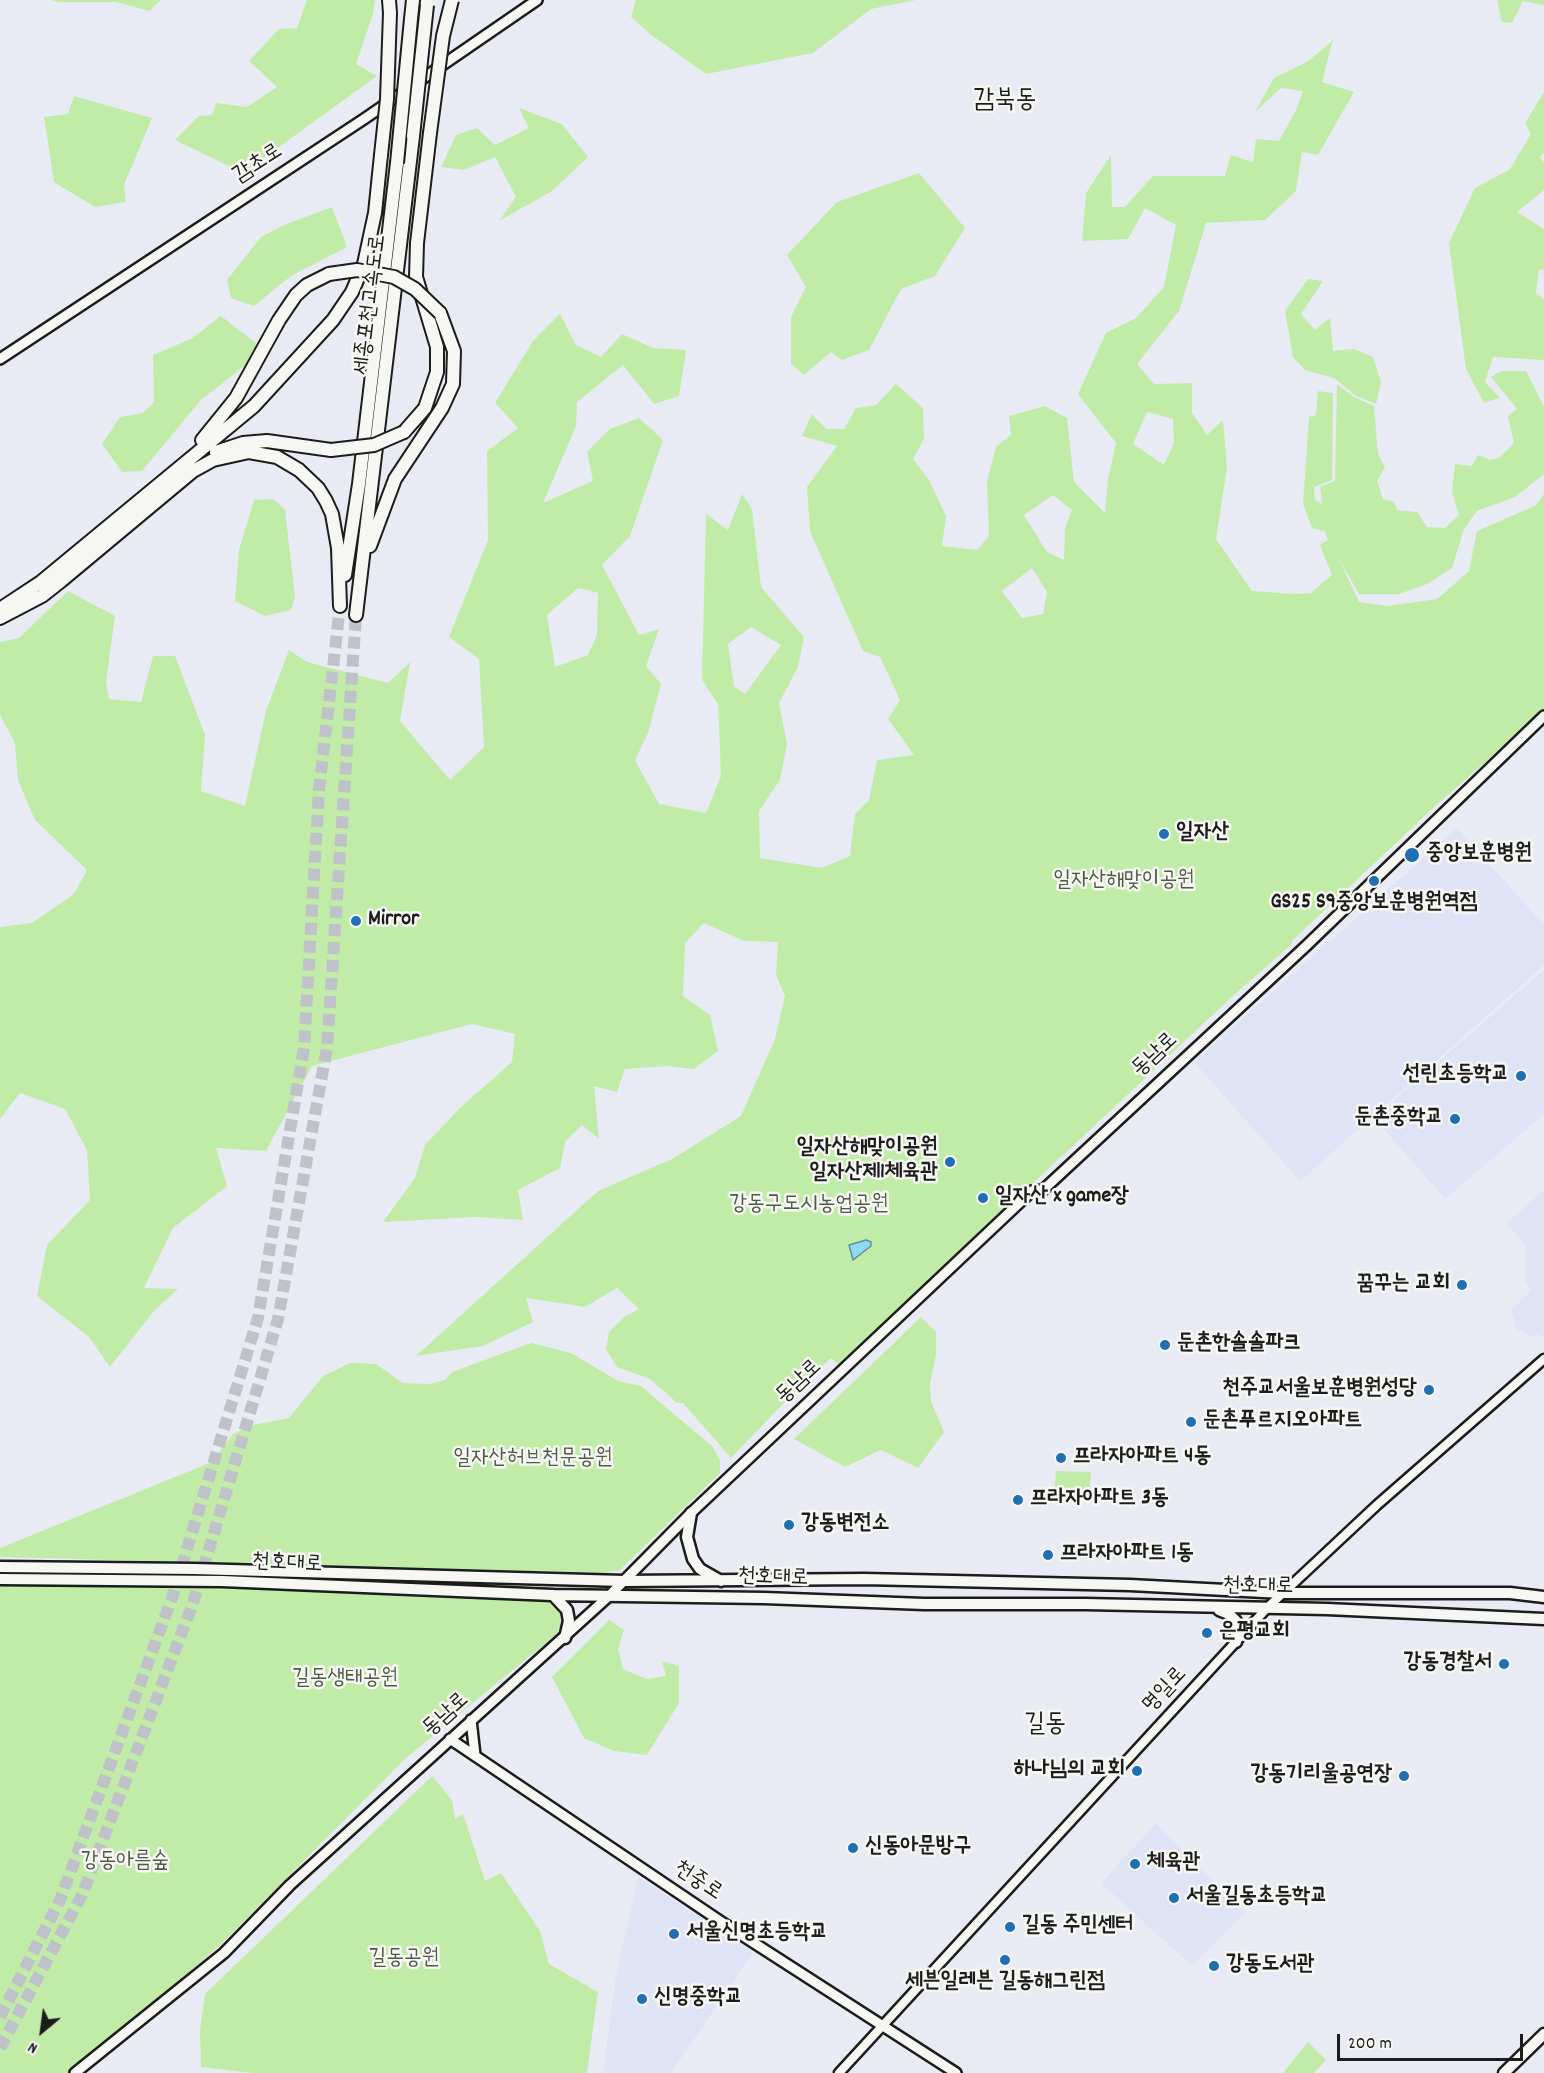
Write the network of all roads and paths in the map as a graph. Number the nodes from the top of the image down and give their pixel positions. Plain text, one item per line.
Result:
1 (389, 0) edge
2 (413, 0) edge
3 (452, 0) edge
4 (537, 0) edge
5 (427, 3) edge
6 (0, 359) edge
7 (362, 567) junction
8 (41, 582) junction
9 (0, 609) edge
10 (15, 611) junction
11 (356, 615) tunnel mouth
12 (0, 618) edge
13 (1544, 716) edge
14 (1544, 1359) edge
15 (690, 1513) junction
16 (0, 1567) edge
17 (0, 1579) edge
18 (624, 1581) junction
19 (721, 1581) junction
20 (1283, 1593) junction
21 (552, 1595) junction
22 (609, 1596) junction
23 (1544, 1597) edge
24 (1213, 1607) junction
25 (1267, 1608) junction
26 (1544, 1619) edge
27 (565, 1638) junction
28 (1236, 1642) junction
29 (471, 1720) junction
30 (450, 1739) junction
31 (475, 1755) junction
32 (882, 2025) junction
33 (1544, 2034) edge
34 (75, 2073) edge
35 (838, 2073) edge
36 (956, 2073) edge
37 (1503, 2073) edge

1 - 8 highway, bridge
2 - 10 highway, 세종포천고속도로, bridge
3 - 10 highway, bridge
4 - 6 main road, 감초로
5 - 7 highway, 세종포천고속도로, bridge
7 - 8 highway, bridge
7 - 11 highway, 세종포천고속도로
8 - 9 highway
10 - 12 highway
13 - 15 main road, 동남로
14 - 20 street, 명일로
15 - 18 main road, 동남로
15 - 19 main road
16 - 18 main road, 천호대로
17 - 21 main road, 천호대로
18 - 19 main road, 천호대로
18 - 22 main road, 동남로
19 - 20 main road, 천호대로
20 - 23 main road, 천호대로
20 - 25 street, 명일로
21 - 22 main road, 천호대로
21 - 27 main road
22 - 24 main road, 천호대로
22 - 27 main road, 동남로
24 - 25 main road, 천호대로
24 - 28 main road
25 - 26 main road, 천호대로
25 - 28 street, 명일로
27 - 29 main road, 동남로
28 - 32 street, 명일로
29 - 30 main road, 동남로
29 - 31 main road
30 - 31 main road, 천중로
30 - 34 main road, 동남로
31 - 32 main road, 천중로
32 - 35 street, 명일로
32 - 36 main road, 천중로
33 - 37 main road

